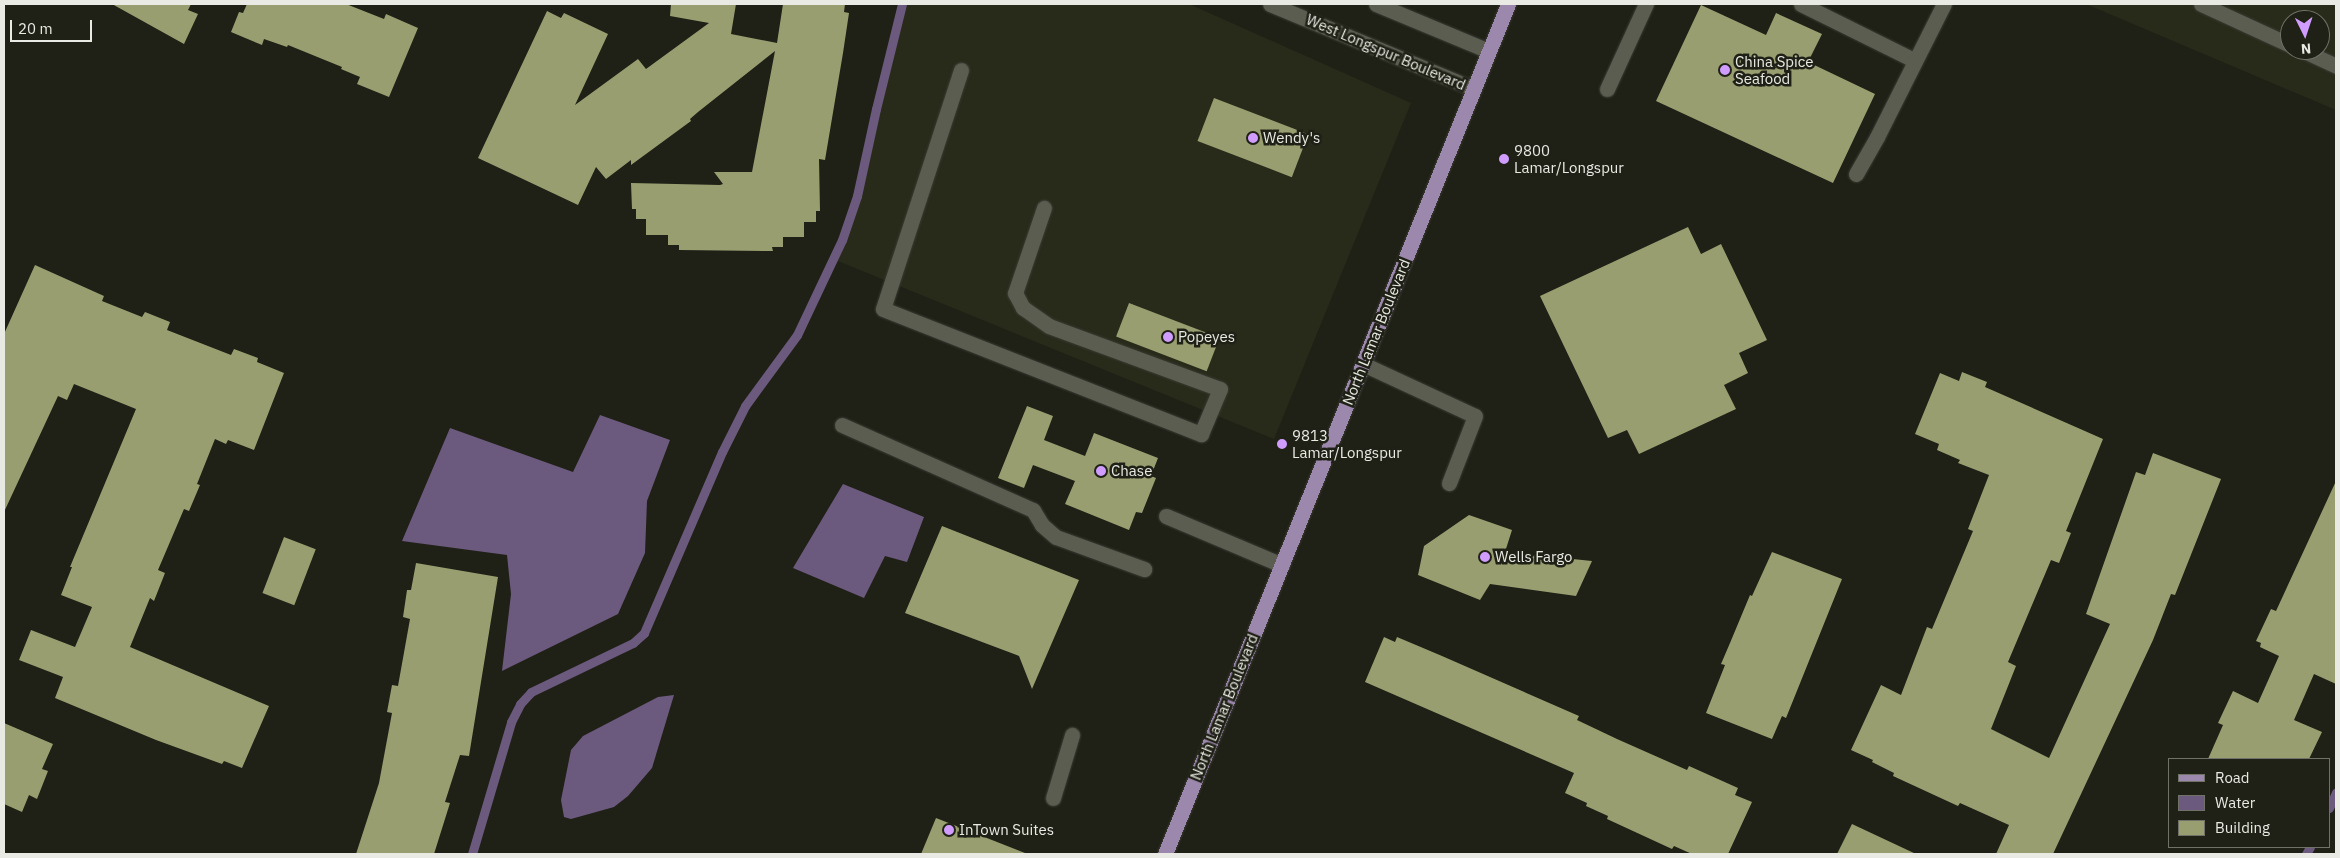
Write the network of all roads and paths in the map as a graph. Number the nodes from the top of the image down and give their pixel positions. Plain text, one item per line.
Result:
1 (1270, 4) edge
2 (1376, 4) edge
3 (1508, 4) edge
4 (1646, 4) edge
5 (1801, 4) edge
6 (1944, 4) edge
7 (2200, 4) edge
8 (2280, 40) edge
9 (1489, 51) junction
10 (1914, 60) junction
11 (2323, 60) edge
12 (2336, 66) edge
13 (961, 70) dead end
14 (1474, 89) junction
15 (1607, 89) dead end
16 (1856, 174) dead end
17 (1044, 208) dead end
18 (1363, 364) junction
19 (842, 426) dead end
20 (1449, 483) dead end
21 (1166, 516) dead end
22 (1282, 565) junction
23 (1144, 569) dead end
24 (1072, 735) dead end
25 (1053, 798) dead end
26 (1165, 854) edge

1 - 14 street, West Longspur Boulevard
2 - 9 street
3 - 9 main road, North Lamar Boulevard
4 - 15 street
5 - 10 street
6 - 10 street
7 - 8 street
9 - 14 main road, North Lamar Boulevard
10 - 16 street
11 - 12 street
13 - 17 street
14 - 18 main road, North Lamar Boulevard
18 - 20 street
18 - 22 main road, North Lamar Boulevard
19 - 23 street
21 - 22 street
22 - 26 main road, North Lamar Boulevard
24 - 25 street

